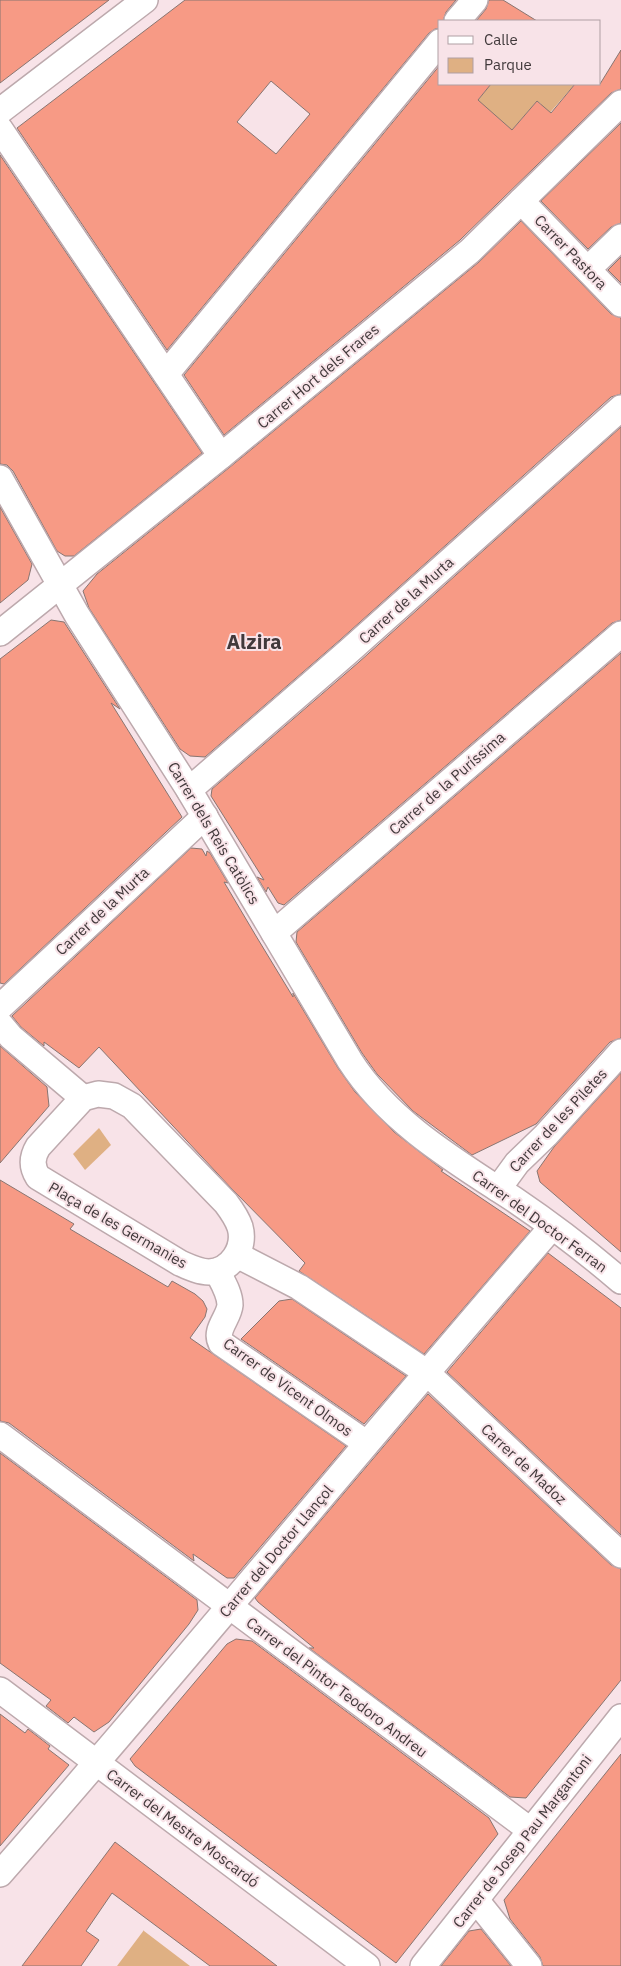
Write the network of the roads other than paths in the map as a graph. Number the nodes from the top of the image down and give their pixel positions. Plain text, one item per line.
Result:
1 (145, 0) edge
2 (475, 0) edge
3 (458, 20) edge
4 (438, 44) edge
5 (621, 103) edge
6 (0, 111) edge
7 (0, 128) edge
8 (521, 201) junction
9 (621, 237) edge
10 (588, 269) junction
11 (621, 304) edge
12 (166, 374) junction
13 (621, 408) edge
14 (221, 456) junction
15 (0, 478) edge
16 (60, 585) junction
17 (0, 633) edge
18 (621, 634) edge
19 (189, 790) junction
20 (205, 816) junction
21 (274, 932) junction
22 (0, 1007) edge
23 (0, 1024) edge
24 (621, 1052) edge
25 (83, 1098) junction
26 (458, 1162) joint
27 (498, 1189) junction
28 (552, 1227) junction
29 (236, 1255) junction
30 (217, 1271) junction
31 (621, 1281) edge
32 (426, 1372) junction
33 (0, 1435) edge
34 (366, 1443) junction
35 (621, 1555) edge
36 (230, 1607) junction
37 (0, 1690) edge
38 (621, 1717) edge
39 (97, 1763) junction
40 (530, 1830) junction
41 (0, 1874) edge
42 (476, 1900) junction
43 (367, 1966) edge
44 (423, 1966) edge
45 (529, 1966) edge

1 - 6 street
2 - 3 street
4 - 12 street
5 - 8 street, Carrer Hort dels Frares
7 - 12 street
8 - 10 street, Carrer Pastora
8 - 14 street, Carrer Hort dels Frares
9 - 10 street
10 - 11 street, Carrer Pastora
12 - 14 street
13 - 19 street, Carrer de la Murta
14 - 16 street, Carrer Hort dels Frares
15 - 16 street, Carrer dels Reis Catòlics
16 - 17 street, Carrer Hort dels Frares
16 - 19 street, Carrer dels Reis Catòlics
18 - 21 street, Carrer de la Puríssima
19 - 20 street, Carrer dels Reis Catòlics
20 - 21 street, Carrer dels Reis Catòlics
20 - 22 street, Carrer de la Murta
21 - 26 street, Carrer dels Reis Catòlics
23 - 25 street
24 - 27 street, Carrer de les Piletes
25 - 29 street
25 - 30 street, Plaça de les Germanies
26 - 27 street, Carrer del Doctor Ferran
27 - 28 street, Carrer del Doctor Ferran
28 - 31 street, Carrer del Doctor Ferran
28 - 32 street, Carrer del Doctor Llançol
29 - 30 street
29 - 32 street
30 - 34 street, Carrer de Vicent Olmos
32 - 34 street, Carrer del Doctor Llançol
32 - 35 street, Carrer de Madoz
33 - 36 street, Carrer del Pintor Teodoro Andreu
34 - 36 street, Carrer del Doctor Llançol
36 - 39 street, Carrer del Doctor Llançol
36 - 40 street, Carrer del Pintor Teodoro Andreu
37 - 39 street, Carrer del Mestre Moscardó
38 - 40 street, Carrer de Josep Pau Margantoni
39 - 41 street, Carrer del Doctor Llançol
39 - 43 street, Carrer del Mestre Moscardó
40 - 42 street, Carrer de Josep Pau Margantoni
42 - 44 street, Carrer de Josep Pau Margantoni
42 - 45 street

